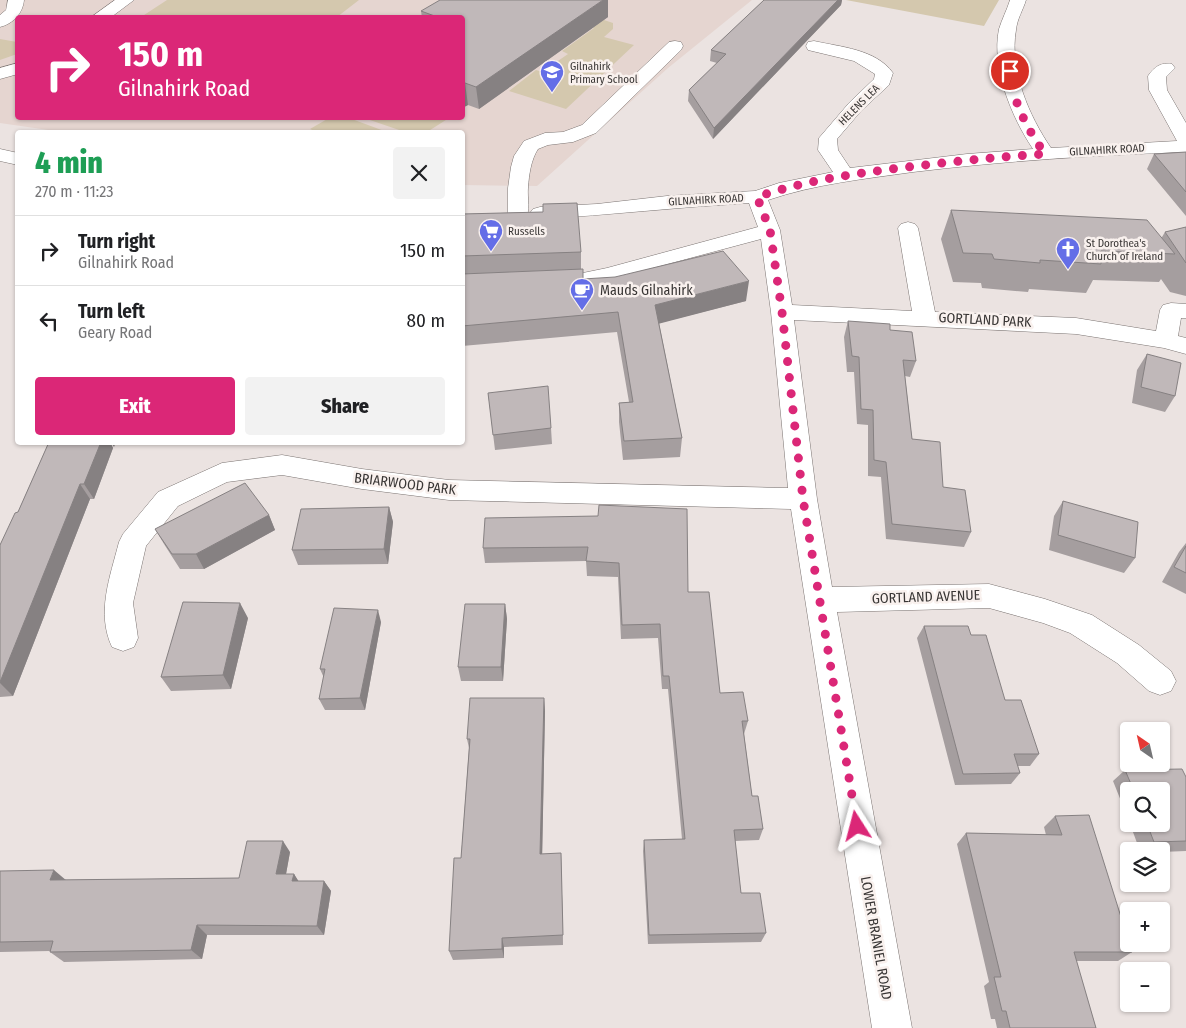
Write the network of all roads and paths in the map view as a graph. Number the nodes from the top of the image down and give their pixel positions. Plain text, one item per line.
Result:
1 (16, 0) edge
2 (1018, 0) edge
3 (91, 2) dead end
4 (120, 4) edge
5 (103, 15) edge
6 (0, 22) edge
7 (675, 46) dead end
8 (814, 46) dead end
9 (1166, 68) dead end
10 (15, 69) edge
11 (0, 74) edge
12 (1186, 140) edge
13 (1186, 146) edge
14 (1045, 154) junction
15 (0, 155) edge
16 (15, 158) edge
17 (845, 175) junction
18 (757, 197) junction
19 (908, 228) dead end
20 (770, 230) junction
21 (530, 283) edge
22 (1186, 311) edge
23 (782, 312) junction
24 (926, 318) junction
25 (1176, 343) edge
26 (803, 499) junction
27 (820, 600) junction
28 (123, 638) dead end
29 (1160, 681) dead end
30 (892, 1028) edge

1 - 6 street
2 - 14 street
3 - 4 street
4 - 5 street
7 - 18 street, GILNAHIRK ROAD
8 - 17 street, HELENS LEA
9 - 12 street
10 - 11 street
13 - 14 street, GILNAHIRK ROAD
14 - 17 street, GILNAHIRK ROAD
15 - 16 street
17 - 18 street, GILNAHIRK ROAD
18 - 20 street, LOWER BRANIEL ROAD
19 - 24 street
20 - 21 street
20 - 23 street, LOWER BRANIEL ROAD
22 - 25 street
23 - 24 street, GORTLAND PARK
23 - 26 street, LOWER BRANIEL ROAD
24 - 25 street, GORTLAND PARK
26 - 27 street, LOWER BRANIEL ROAD
26 - 28 street, BRIARWOOD PARK
27 - 29 street, GORTLAND AVENUE
27 - 30 street, LOWER BRANIEL ROAD

